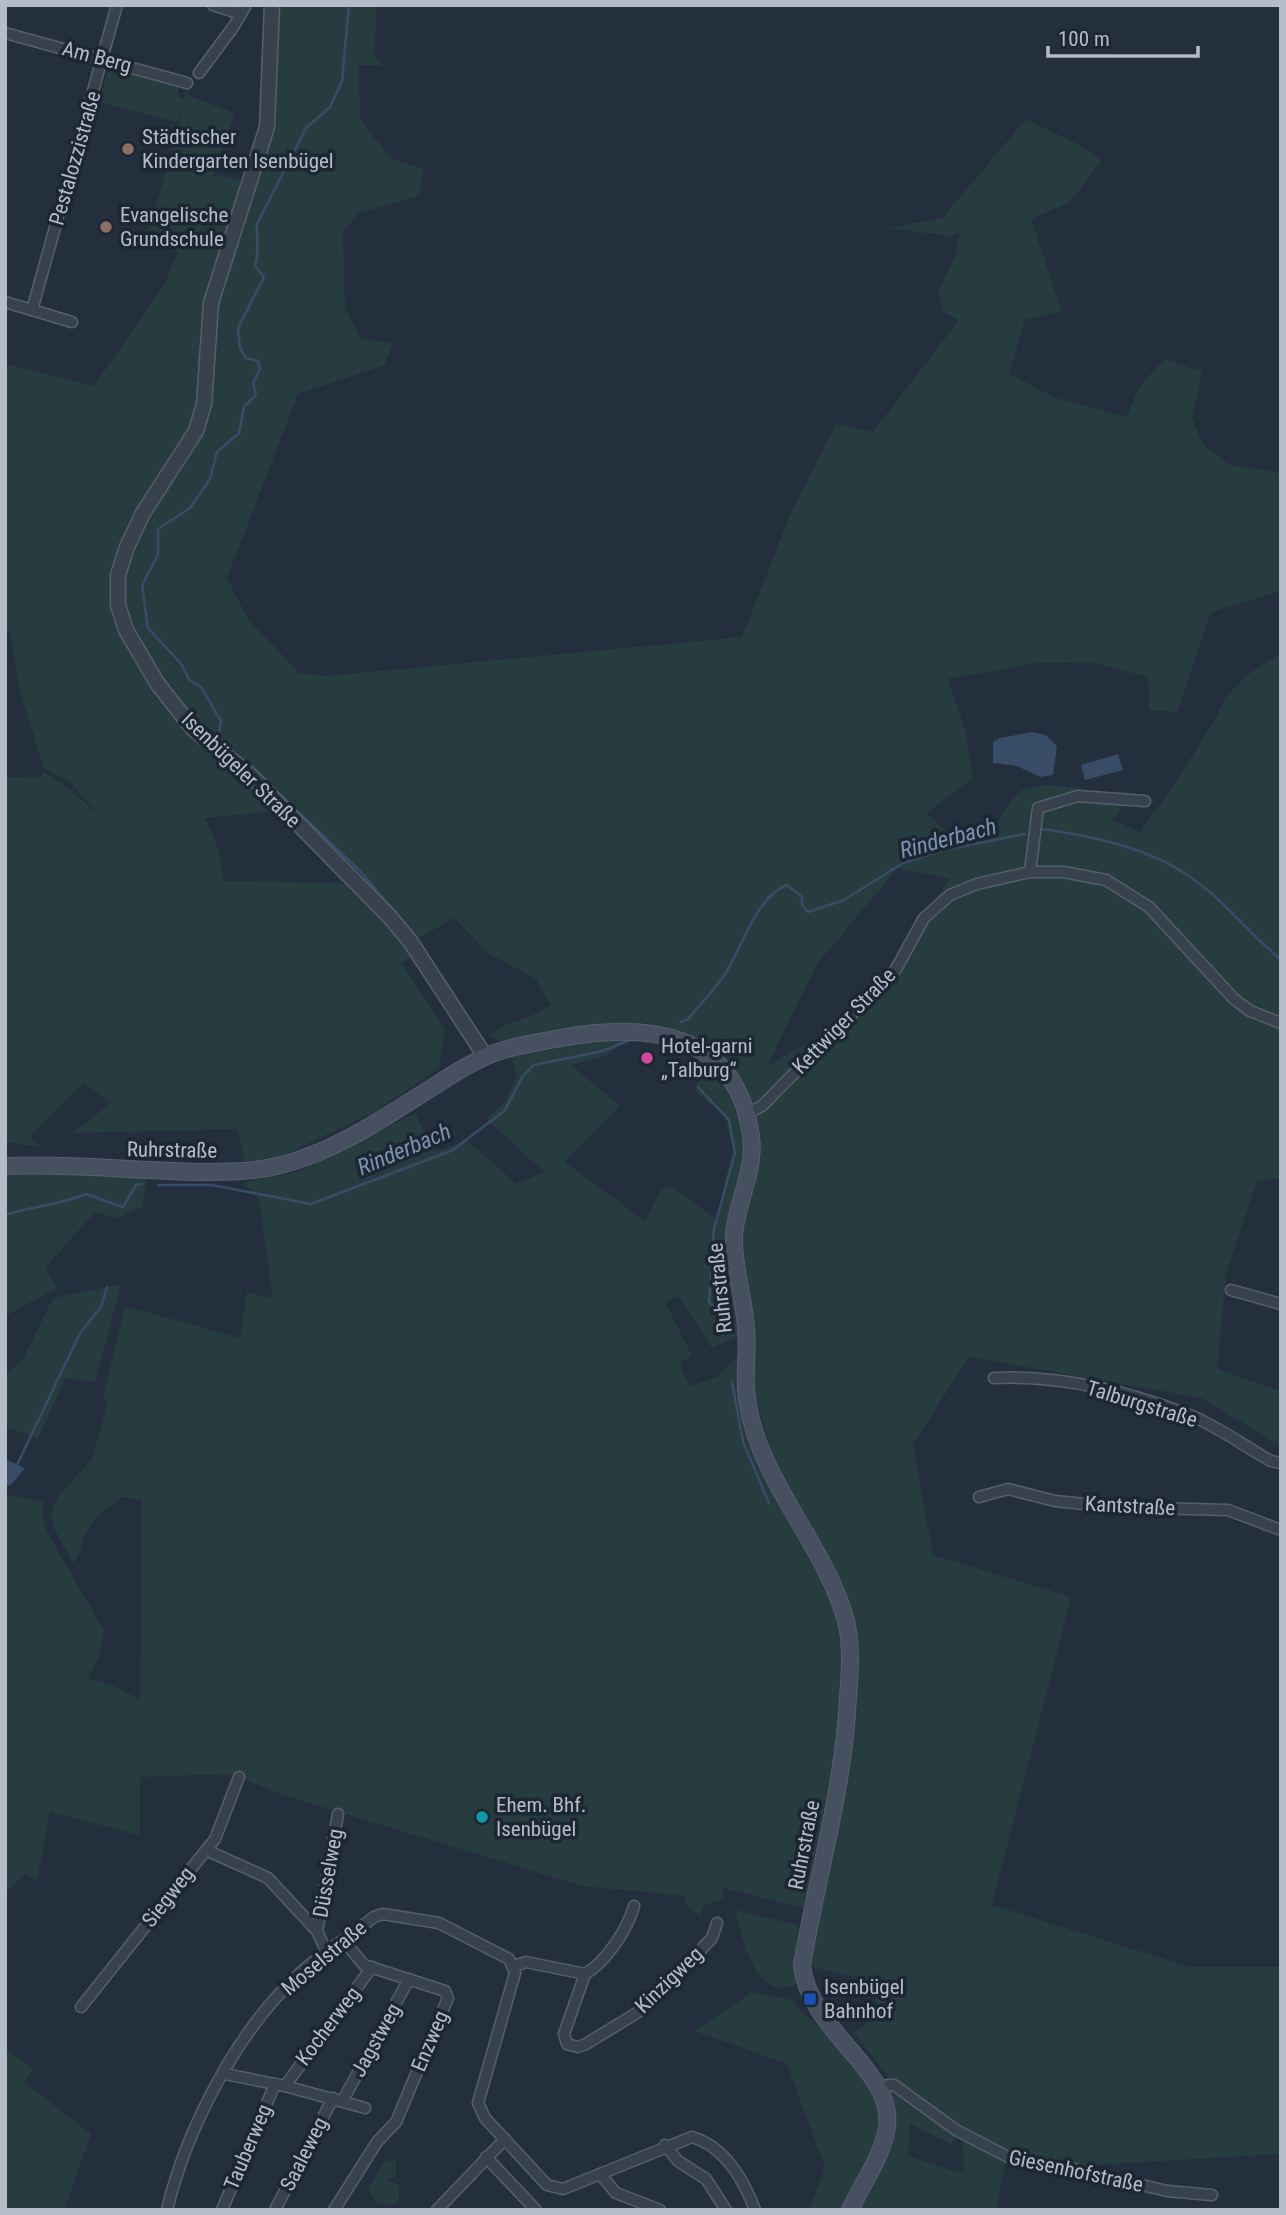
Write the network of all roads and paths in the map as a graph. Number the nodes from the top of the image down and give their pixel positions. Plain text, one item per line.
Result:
1 (117, 5) edge
2 (213, 5) edge
3 (272, 5) edge
4 (243, 10) edge
5 (5, 33) edge
6 (104, 58) junction
7 (199, 73) dead end
8 (187, 83) dead end
9 (5, 302) edge
10 (32, 310) junction
11 (72, 322) dead end
12 (1145, 801) dead end
13 (1030, 872) junction
14 (1281, 1023) edge
15 (485, 1056) junction
16 (746, 1114) junction
17 (5, 1166) edge
18 (1231, 1290) dead end
19 (1281, 1304) edge
20 (994, 1378) dead end
21 (1281, 1462) edge
22 (979, 1497) dead end
23 (1281, 1530) edge
24 (239, 1777) dead end
25 (338, 1814) dead end
26 (206, 1850) junction
27 (634, 1906) dead end
28 (718, 1923) dead end
29 (317, 1931) junction
30 (344, 1941) junction
31 (327, 1953) junction
32 (514, 1966) junction
33 (372, 1967) junction
34 (585, 1974) junction
35 (409, 1979) junction
36 (81, 2007) dead end
37 (225, 2074) junction
38 (280, 2085) junction
39 (877, 2086) junction
40 (338, 2099) junction
41 (365, 2108) dead end
42 (505, 2139) junction
43 (665, 2145) junction
44 (486, 2157) junction
45 (600, 2174) junction
46 (1212, 2194) dead end
47 (442, 2208) edge
48 (167, 2210) edge
49 (222, 2210) edge
50 (275, 2210) edge
51 (334, 2210) edge
52 (536, 2210) edge
53 (660, 2210) edge
54 (726, 2210) edge
55 (755, 2210) edge
56 (850, 2210) edge

1 - 6 street, Pestalozzistraße
2 - 4 street
3 - 15 street, Isenbügeler Straße
4 - 7 street
5 - 6 street, Am Berg
6 - 8 street, Am Berg
6 - 10 street, Pestalozzistraße
9 - 10 street
10 - 11 street
12 - 13 street
13 - 14 street, Kettwiger Straße
13 - 16 street, Kettwiger Straße
15 - 16 main road, Ruhrstraße
15 - 17 main road, Ruhrstraße
16 - 39 main road, Ruhrstraße
18 - 19 street
20 - 21 street, Talburgstraße
22 - 23 street, Kantstraße
24 - 26 street, Siegweg
25 - 29 street, Düsselweg
26 - 29 street
26 - 36 street, Siegweg
27 - 34 street, Kinzigweg
28 - 34 street, Kinzigweg
29 - 31 street
30 - 31 street, Moselstraße
30 - 32 street, Moselstraße
30 - 33 street, Enzweg
31 - 37 street, Moselstraße
32 - 34 street
32 - 42 street
33 - 35 street, Enzweg
33 - 38 street, Kocherweg
35 - 40 street, Jagstweg
35 - 51 street, Enzweg
37 - 38 street
37 - 48 street, Moselstraße
38 - 40 street
38 - 49 street, Tauberweg
39 - 46 street, Giesenhofstraße
39 - 56 main road, Ruhrstraße
40 - 41 street
40 - 50 street, Saaleweg
42 - 44 street
42 - 45 street
43 - 45 street
43 - 54 street
43 - 55 street
44 - 47 street
44 - 52 street
45 - 53 street

